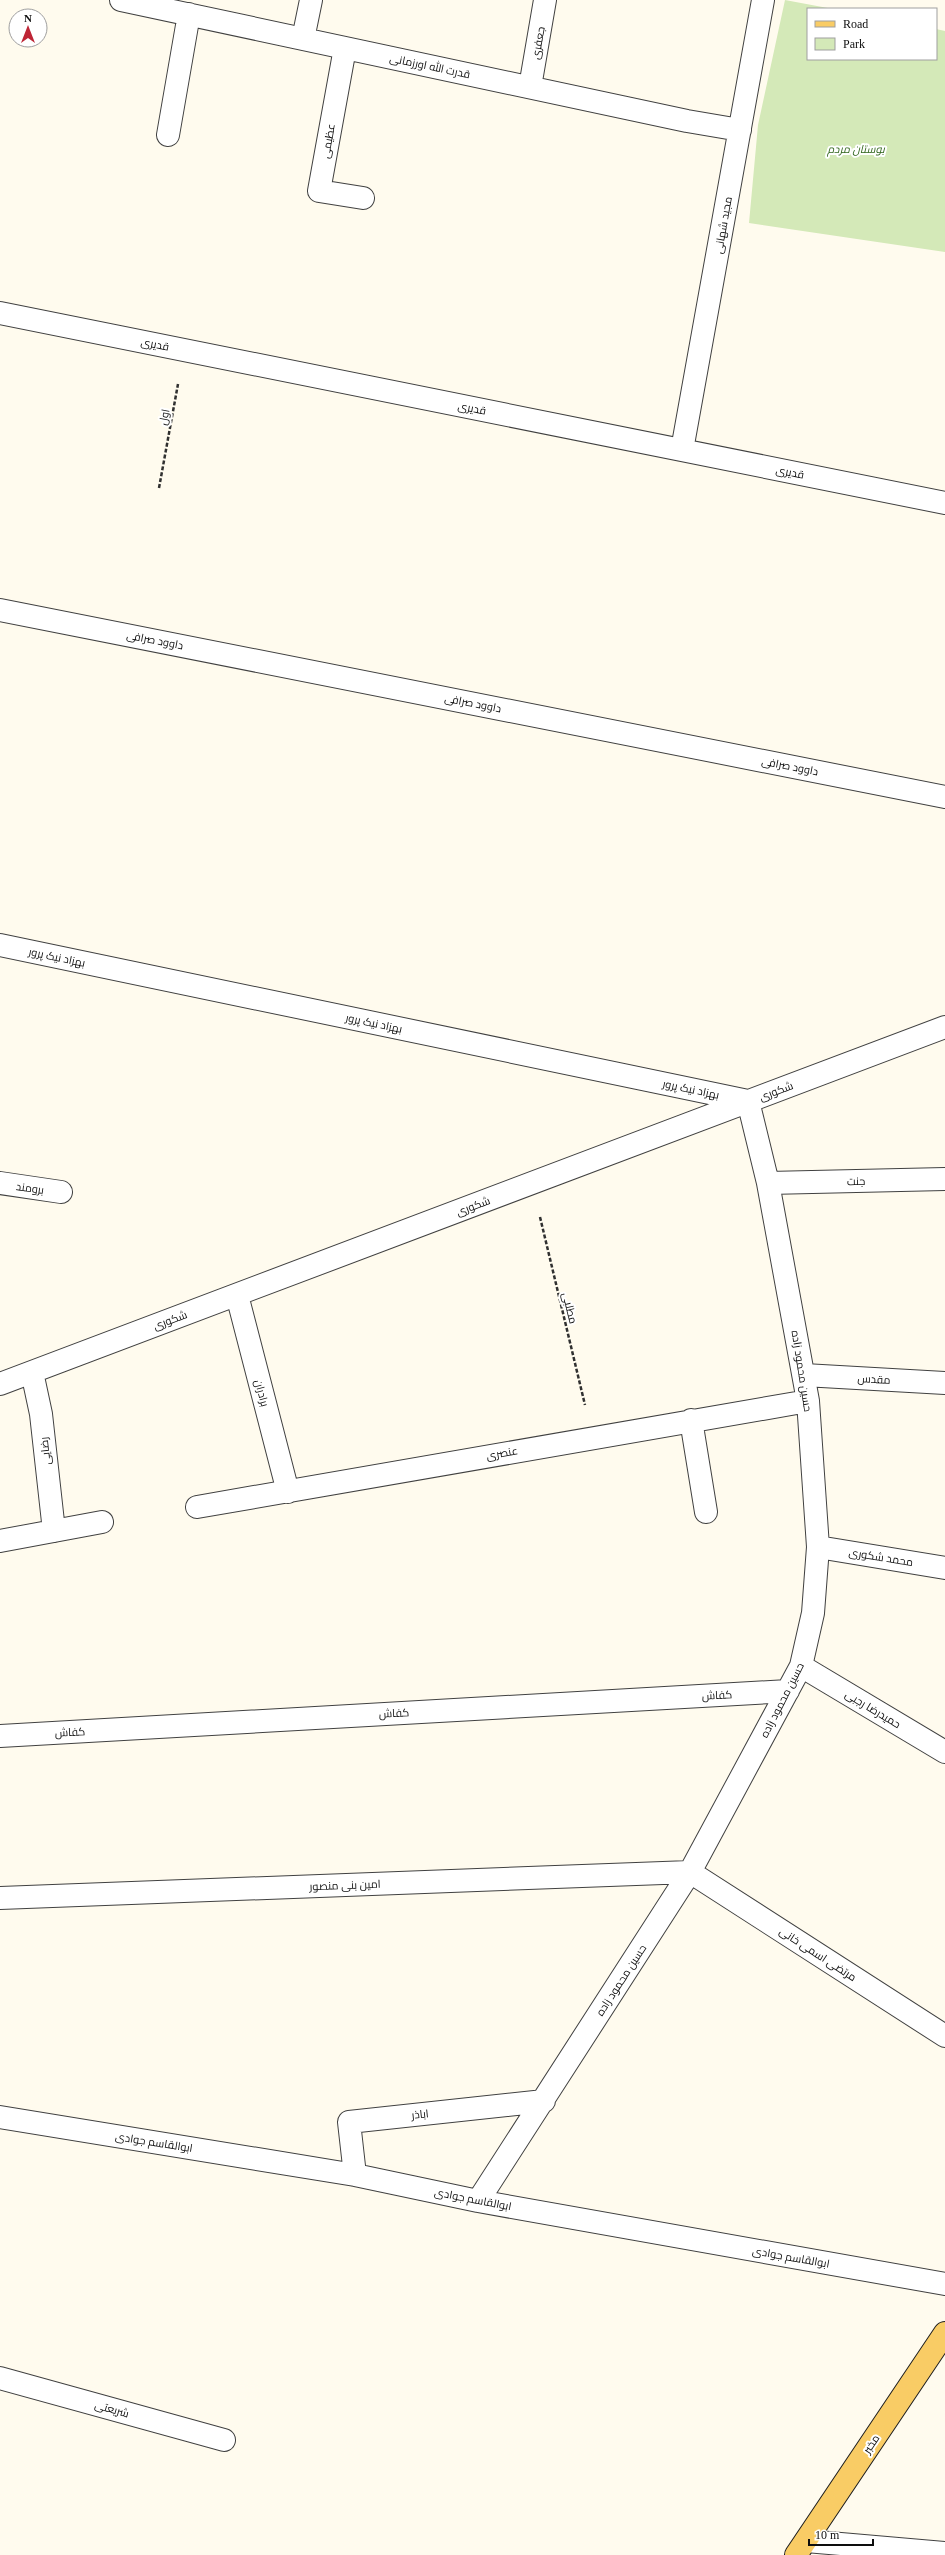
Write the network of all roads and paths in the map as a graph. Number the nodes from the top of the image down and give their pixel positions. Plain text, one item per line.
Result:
1 (121, 0) edge
2 (312, 0) edge
3 (545, 0) edge
4 (763, 0) edge
5 (189, 14) junction
6 (303, 38) junction
7 (345, 48) junction
8 (530, 87) junction
9 (740, 130) junction
10 (168, 135) dead end
11 (363, 198) dead end
12 (0, 313) edge
13 (185, 350) junction
14 (682, 450) junction
15 (159, 488) dead end
16 (945, 503) edge
17 (0, 610) edge
18 (945, 797) edge
19 (0, 945) edge
20 (945, 1027) edge
21 (748, 1101) junction
22 (945, 1179) edge
23 (0, 1183) edge
24 (532, 1183) junction
25 (768, 1183) junction
26 (61, 1192) dead end
27 (237, 1295) junction
28 (32, 1372) junction
29 (804, 1375) junction
30 (945, 1383) edge
31 (0, 1384) edge
32 (808, 1401) junction
33 (691, 1420) junction
34 (593, 1437) junction
35 (288, 1492) junction
36 (197, 1507) dead end
37 (706, 1512) dead end
38 (102, 1522) dead end
39 (54, 1531) junction
40 (0, 1541) edge
41 (818, 1547) junction
42 (945, 1568) edge
43 (801, 1666) junction
44 (788, 1691) junction
45 (0, 1736) edge
46 (945, 1752) edge
47 (690, 1872) junction
48 (0, 1898) edge
49 (945, 2036) edge
50 (544, 2101) junction
51 (1, 2120) edge
52 (355, 2175) junction
53 (478, 2201) junction
54 (945, 2284) edge
55 (945, 2333) edge
56 (0, 2378) edge
57 (224, 2440) dead end
58 (801, 2548) edge
59 (945, 2553) edge

1 - 5 street, قدرت الله اورزمانی
2 - 6 street
3 - 8 street, جعفری
4 - 9 street, مجید شهانی
5 - 6 street, قدرت الله اورزمانی
5 - 10 street
6 - 7 street, قدرت الله اورزمانی
7 - 8 street, قدرت الله اورزمانی
7 - 11 street, عظیمی
8 - 9 street, قدرت الله اورزمانی
9 - 14 street, مجید شهانی
12 - 13 street, قدیری
13 - 14 street, قدیری
13 - 15 path, اول
14 - 16 street, قدیری
17 - 18 street, داوود صرافی
19 - 21 street, بهزاد نیک پرور
20 - 21 street, شکوری
21 - 24 street, شکوری
21 - 25 street, حسین محمود زاده
22 - 25 street, جنت
23 - 26 street, برومند
24 - 27 street, شکوری
24 - 34 path, مطلبی
25 - 29 street, حسین محمود زاده
27 - 28 street, شکوری
27 - 35 street, برادران
28 - 31 street, شکوری
28 - 39 street, رضایی
29 - 30 street, مقدس
29 - 32 street, حسین محمود زاده
32 - 33 street, عنصری
32 - 41 street, حسین محمود زاده
33 - 34 street, عنصری
33 - 37 street
34 - 35 street, عنصری
35 - 36 street, عنصری
38 - 39 street
39 - 40 street
41 - 42 street, محمد شکوری
41 - 43 street, حسین محمود زاده
43 - 44 street, حسین محمود زاده
43 - 46 street, حمیدرضا رجبی
44 - 45 street, کفاش
44 - 47 street, حسین محمود زاده
47 - 48 street, امین بنی منصور
47 - 49 street, مرتضی اسمی خانی
47 - 50 street, حسین محمود زاده
50 - 52 street, اباذر
50 - 53 street, حسین محمود زاده
51 - 52 street, ابوالقاسم جوادی
52 - 53 street, ابوالقاسم جوادی
53 - 54 street, ابوالقاسم جوادی
55 - 58 main road, مخبر
56 - 57 street, شریعتی
58 - 59 street

